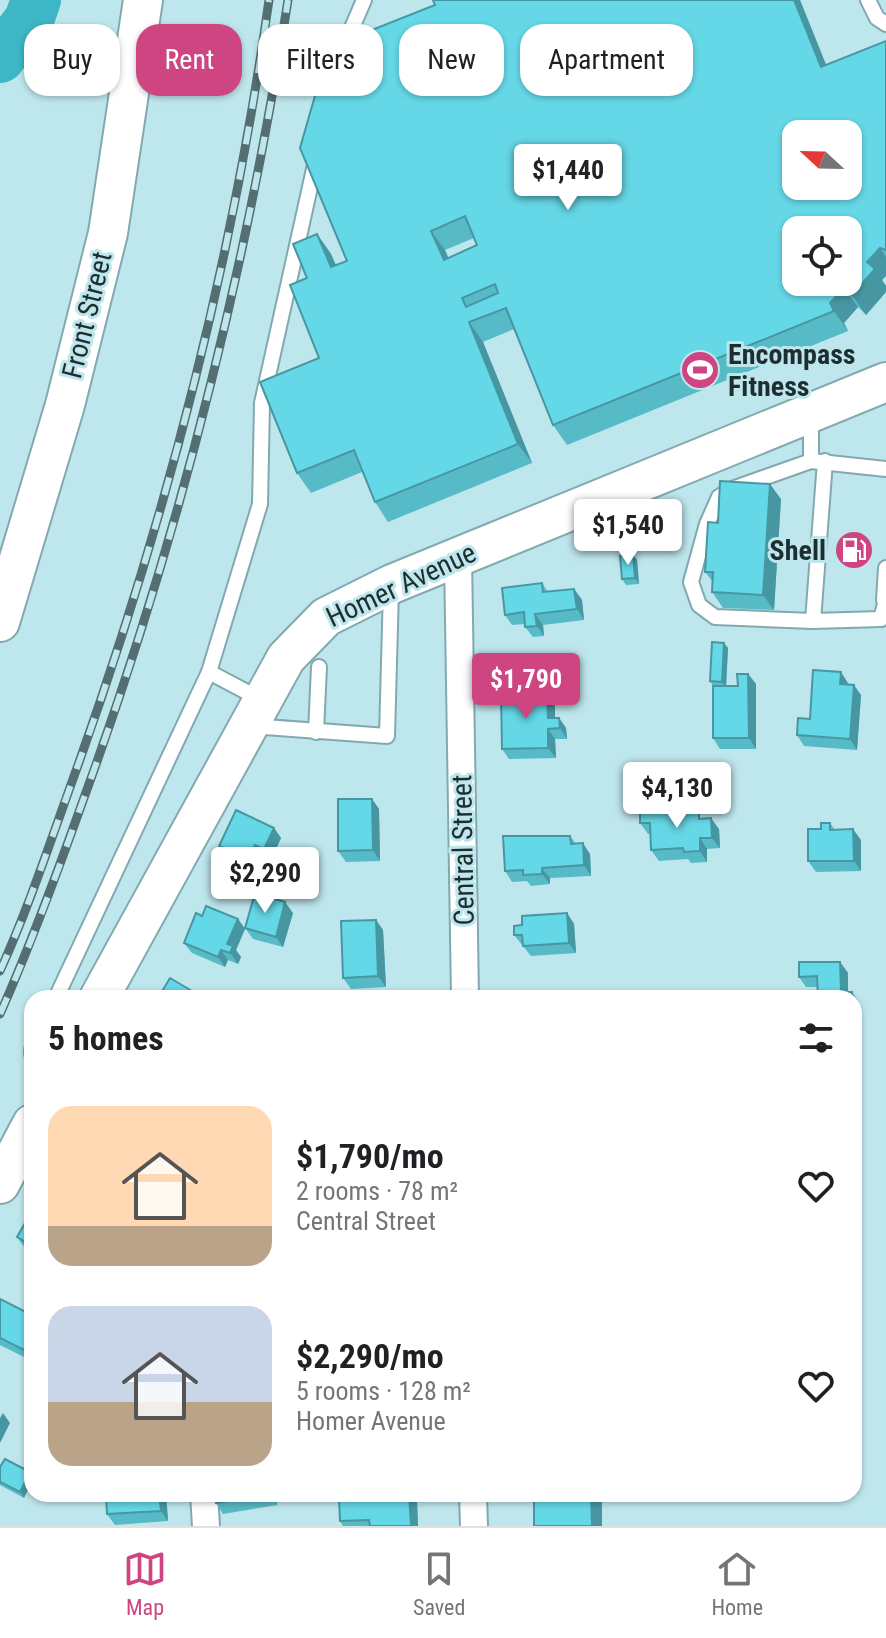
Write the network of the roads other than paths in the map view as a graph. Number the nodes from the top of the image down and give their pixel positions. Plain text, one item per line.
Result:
1 (143, 0) edge
2 (364, 0) edge
3 (868, 0) edge
4 (354, 24) edge
5 (886, 24) edge
6 (319, 145) edge
7 (886, 382) edge
8 (811, 412) junction
9 (818, 461) junction
10 (886, 469) edge
11 (458, 557) junction
12 (886, 568) edge
13 (392, 584) junction
14 (885, 600) edge
15 (813, 621) junction
16 (0, 622) edge
17 (319, 667) dead end
18 (209, 672) junction
19 (254, 713) junction
20 (316, 732) junction
21 (60, 990) edge
22 (103, 990) edge
23 (465, 990) edge
24 (24, 1139) edge
25 (0, 1184) edge
26 (204, 1502) edge
27 (473, 1502) edge
28 (206, 1526) edge
29 (474, 1526) edge

1 - 16 street, Front Street
2 - 4 lane
3 - 5 lane
6 - 18 lane
7 - 8 street, Homer Avenue
8 - 9 lane
8 - 11 street, Homer Avenue
9 - 10 lane
9 - 15 lane
9 - 15 lane
11 - 13 street, Homer Avenue
11 - 23 street, Central Street
12 - 14 lane
13 - 19 street, Homer Avenue
13 - 20 lane
14 - 15 lane
17 - 20 lane
18 - 19 lane
18 - 21 lane
19 - 20 lane
19 - 22 street, Homer Avenue
24 - 25 street
26 - 28 street
27 - 29 street

